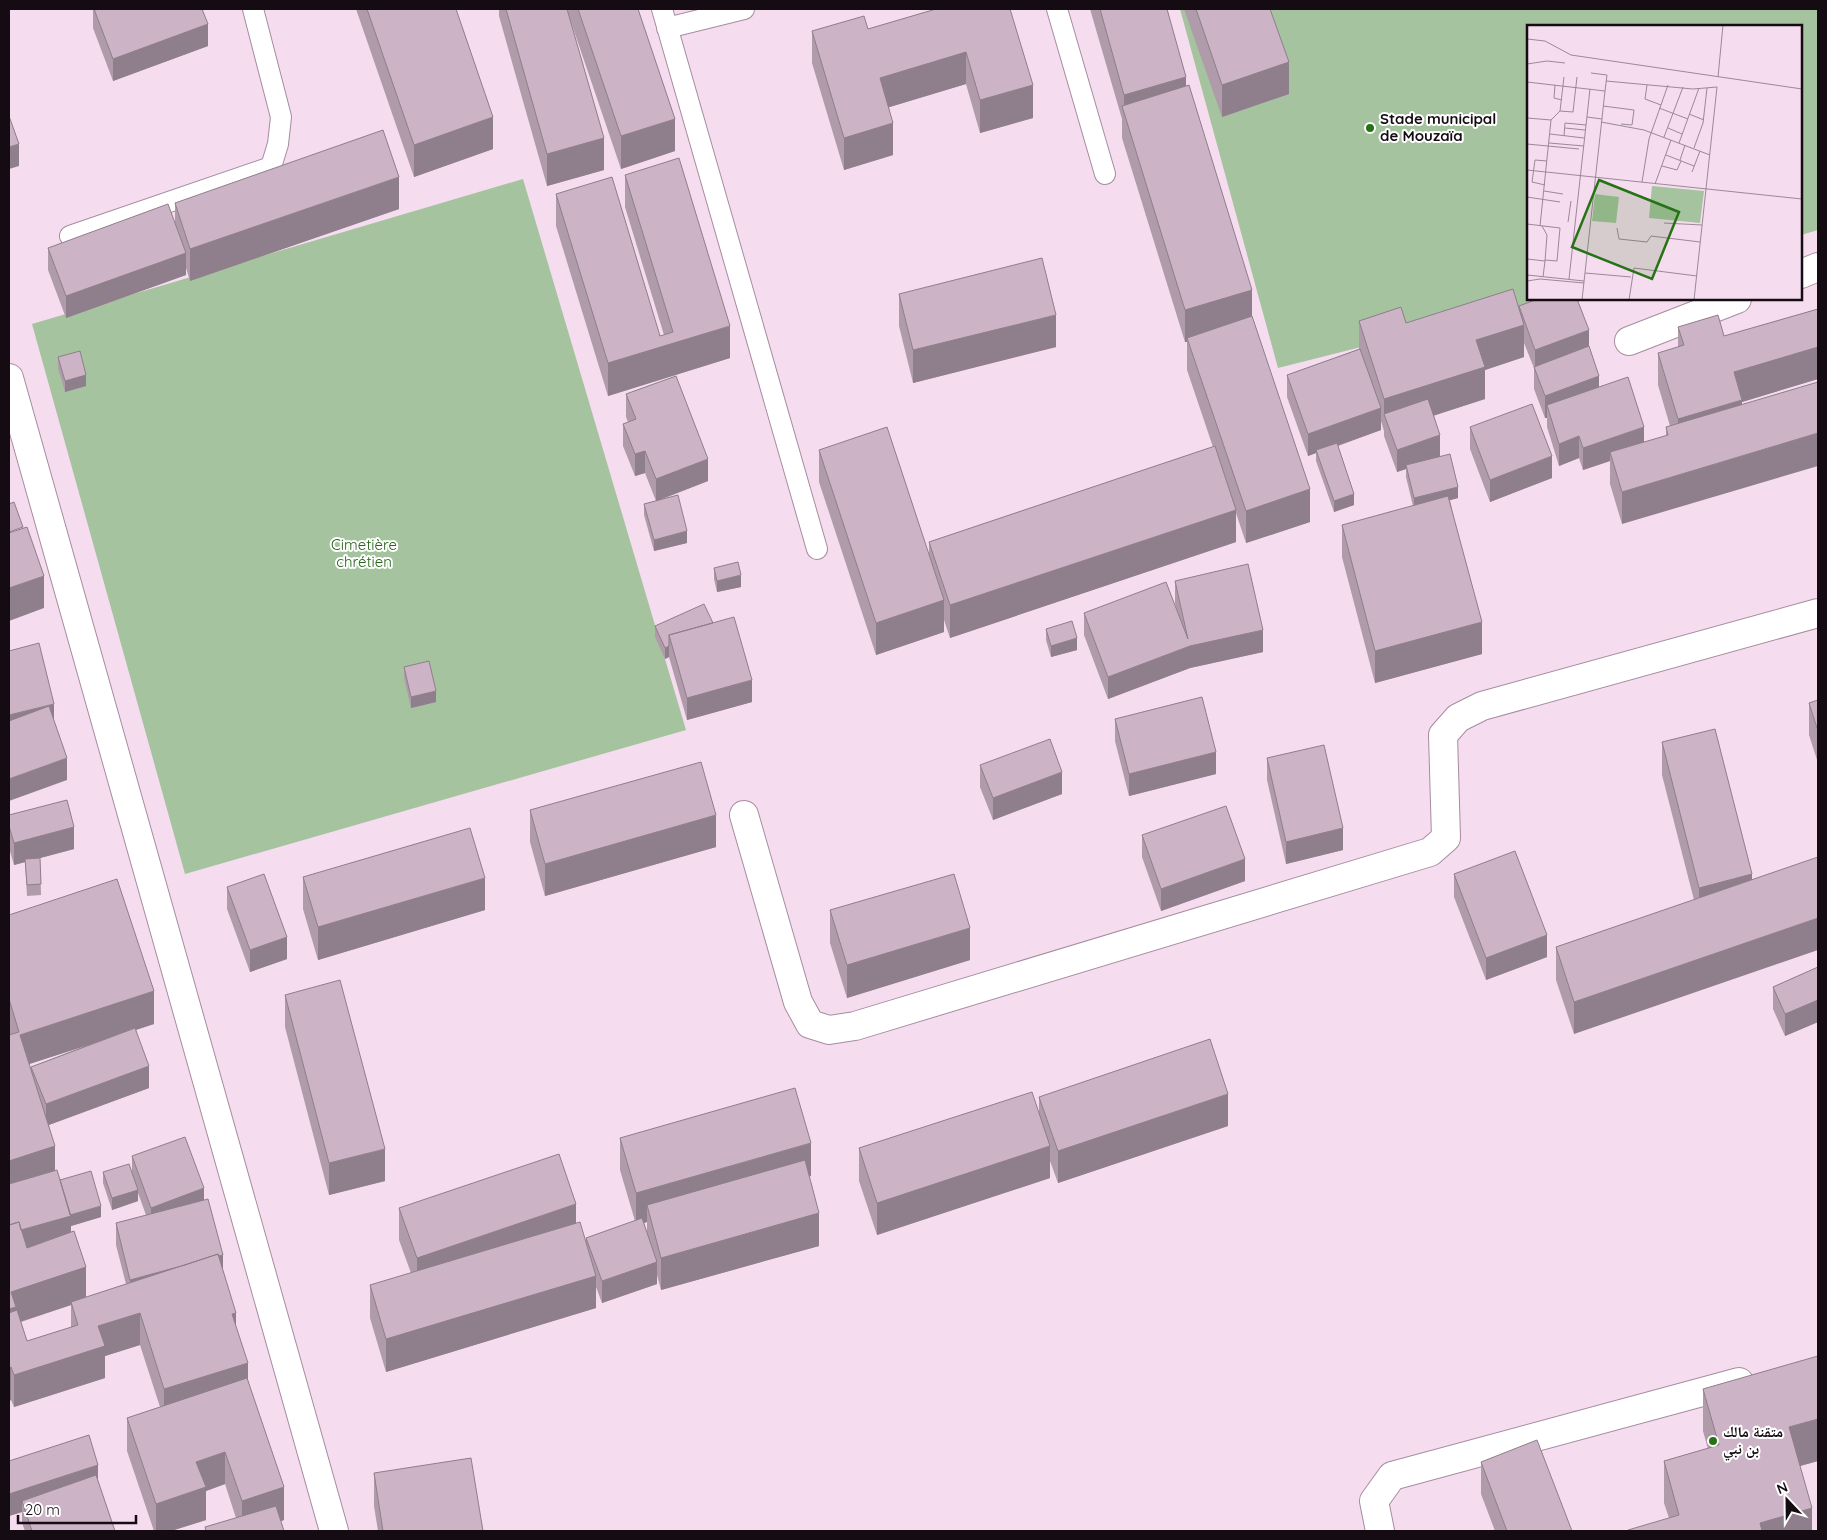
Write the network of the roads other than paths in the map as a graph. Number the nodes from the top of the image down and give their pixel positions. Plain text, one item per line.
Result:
1 (253, 9) edge
2 (744, 9) edge
3 (1057, 9) edge
4 (665, 18) edge
5 (1105, 174) dead end
6 (70, 236) dead end
7 (1818, 267) edge
8 (1802, 274) edge
9 (1734, 300) edge
10 (1629, 341) dead end
11 (9, 378) edge
12 (817, 549) dead end
13 (1818, 613) edge
14 (744, 815) dead end
15 (1762, 1376) edge
16 (334, 1531) edge
17 (1380, 1531) edge

1 - 6 lane
2 - 4 lane
3 - 5 lane
4 - 12 lane
7 - 8 street
9 - 10 street
11 - 16 street
13 - 14 street
15 - 17 street

